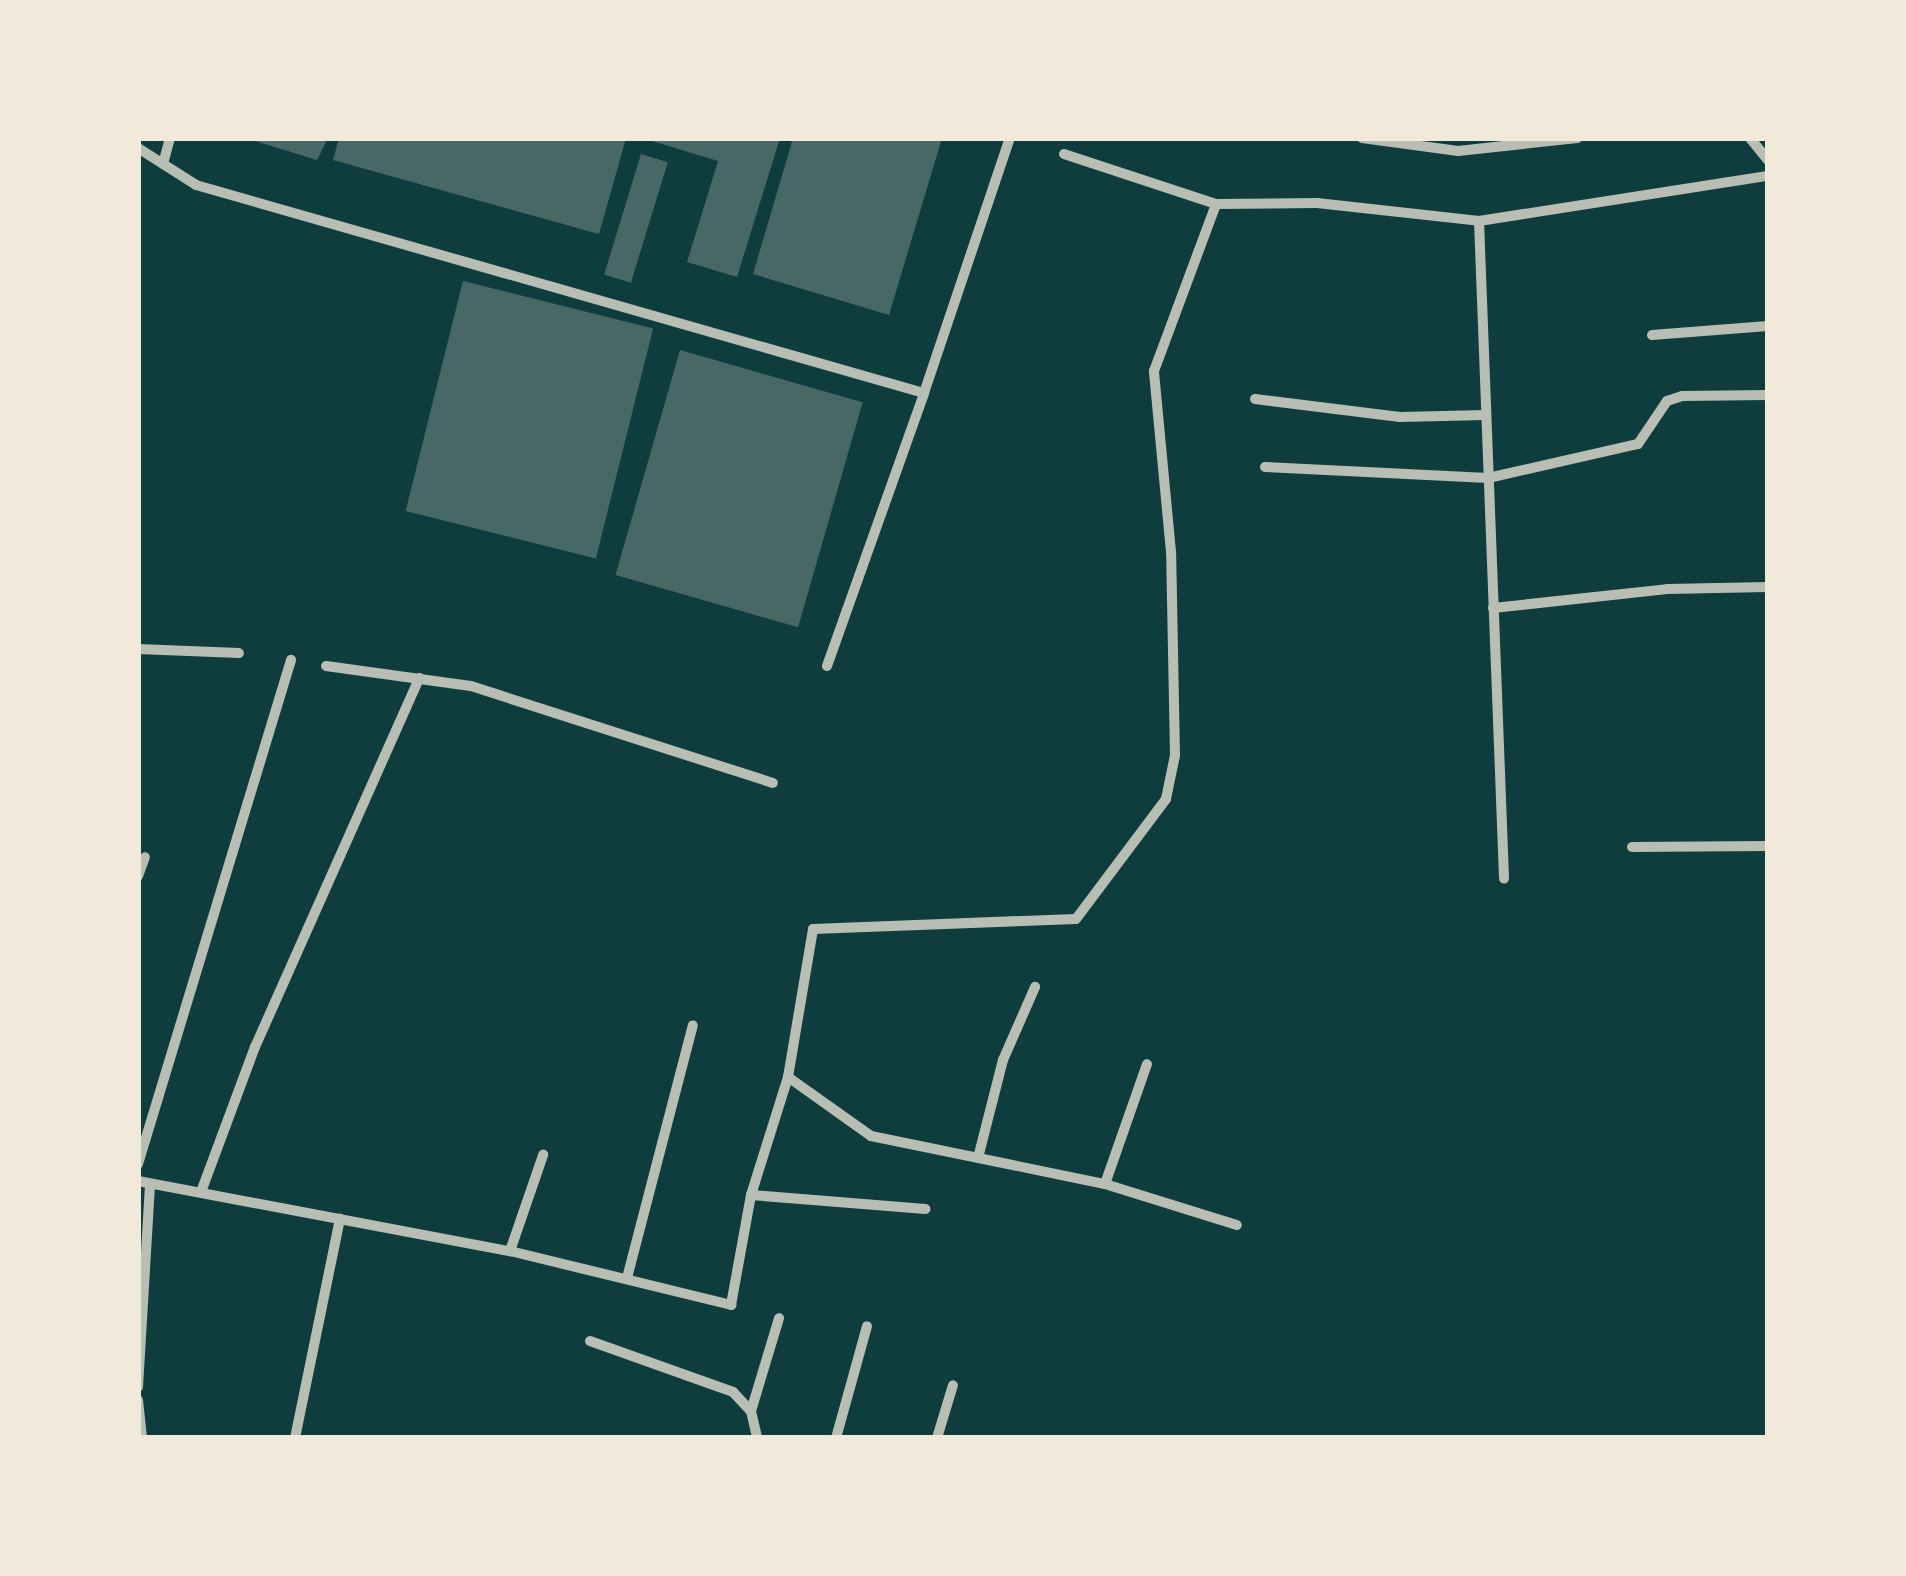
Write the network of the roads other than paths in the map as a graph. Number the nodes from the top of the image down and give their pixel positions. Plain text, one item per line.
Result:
1 (170, 138) edge
2 (1010, 138) edge
3 (1362, 138) edge
4 (1577, 138) edge
5 (1750, 138) edge
6 (138, 148) edge
7 (1064, 154) dead end
8 (1768, 160) edge
9 (164, 164) junction
10 (1768, 176) edge
11 (1216, 204) junction
12 (1479, 221) junction
13 (1768, 326) edge
14 (1652, 335) dead end
15 (924, 393) junction
16 (1768, 395) edge
17 (1255, 399) dead end
18 (1486, 416) junction
19 (1264, 467) dead end
20 (1488, 478) junction
21 (1768, 587) edge
22 (1493, 608) junction
23 (138, 650) edge
24 (239, 653) dead end
25 (291, 660) dead end
26 (326, 666) dead end
27 (827, 666) dead end
28 (418, 678) junction
29 (773, 783) dead end
30 (1768, 846) edge
31 (1632, 848) dead end
32 (145, 857) dead end
33 (138, 876) edge
34 (1504, 879) dead end
35 (1034, 987) dead end
36 (693, 1025) dead end
37 (1147, 1064) dead end
38 (788, 1077) junction
39 (979, 1154) junction
40 (543, 1155) dead end
41 (138, 1164) edge
42 (144, 1183) edge
43 (1105, 1184) junction
44 (201, 1192) junction
45 (751, 1195) junction
46 (925, 1209) dead end
47 (340, 1219) junction
48 (1237, 1226) dead end
49 (510, 1252) junction
50 (627, 1278) junction
51 (779, 1318) dead end
52 (867, 1326) dead end
53 (590, 1341) dead end
54 (952, 1385) dead end
55 (138, 1387) edge
56 (138, 1400) edge
57 (751, 1411) junction
58 (142, 1438) edge
59 (295, 1438) edge
60 (757, 1438) edge
61 (836, 1438) edge
62 (938, 1438) edge

1 - 9 street
2 - 15 street
3 - 4 street
5 - 8 street
6 - 9 street
7 - 11 street
9 - 15 street
10 - 12 street
11 - 12 street
11 - 38 street
12 - 18 street
13 - 14 street
15 - 27 street
16 - 20 street
17 - 18 street
18 - 20 street
19 - 20 street
20 - 22 street
21 - 22 street
22 - 34 street
23 - 24 street
25 - 41 street
26 - 28 street
28 - 29 street
28 - 44 street
30 - 31 street
32 - 33 street
35 - 39 street
36 - 50 street
37 - 43 street
38 - 39 street
38 - 45 street
39 - 43 street
40 - 49 street
42 - 44 street
42 - 55 street
43 - 48 street
44 - 47 street
45 - 46 street
45 - 50 street
47 - 49 street
47 - 59 street
49 - 50 street
51 - 57 street
52 - 61 street
53 - 57 street
54 - 62 street
56 - 58 street
57 - 60 street

